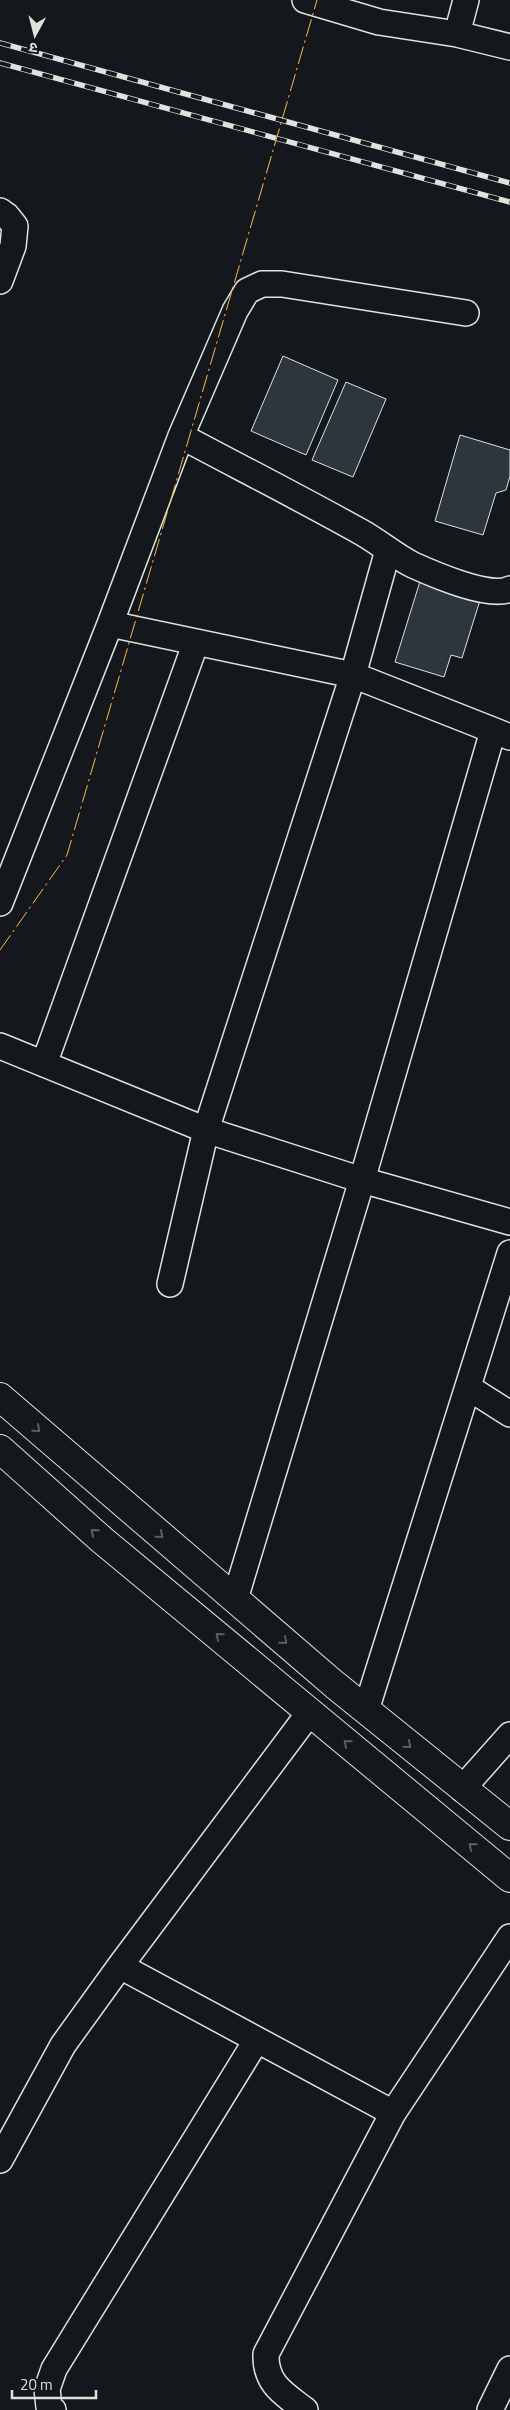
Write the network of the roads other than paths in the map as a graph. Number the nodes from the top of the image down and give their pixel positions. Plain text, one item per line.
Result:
1 (305, 0) edge
2 (466, 0) edge
3 (457, 34) junction
4 (510, 47) edge
5 (0, 211) edge
6 (0, 281) edge
7 (466, 313) dead end
8 (181, 436) junction
9 (388, 550) junction
10 (510, 589) edge
11 (110, 624) junction
12 (196, 642) junction
13 (352, 675) junction
14 (502, 734) edge
15 (0, 902) edge
16 (0, 1046) edge
17 (44, 1064) junction
18 (206, 1130) junction
19 (362, 1180) junction
20 (510, 1222) edge
21 (510, 1253) edge
22 (170, 1284) dead end
23 (469, 1388) junction
24 (0, 1397) edge
25 (510, 1414) edge
26 (0, 1449) edge
27 (235, 1599) junction
28 (366, 1710) junction
29 (310, 1712) junction
30 (510, 1735) edge
31 (462, 1789) junction
32 (510, 1826) edge
33 (510, 1878) edge
34 (510, 1937) edge
35 (120, 1966) junction
36 (256, 2041) junction
37 (394, 2113) junction
38 (0, 2160) edge
39 (510, 2369) edge
40 (53, 2410) edge
41 (305, 2410) edge
42 (490, 2410) edge

1 - 3 street
2 - 3 street
3 - 4 street
5 - 6 street
7 - 8 street
8 - 9 street
8 - 11 street
9 - 10 street
9 - 13 street
11 - 12 street
11 - 15 street
12 - 13 street
12 - 17 street
13 - 14 street
13 - 18 street
14 - 19 street
16 - 17 street
17 - 18 street
18 - 19 street
18 - 22 street
19 - 20 street
19 - 27 street
21 - 23 street
23 - 25 street
23 - 28 street
24 -> 27 highway
29 -> 26 highway
27 -> 28 highway
28 -> 31 highway
33 -> 29 highway
29 - 35 street
30 - 31 street
31 - 32 highway
34 - 37 street
35 - 36 street
35 - 38 street
36 - 37 street
36 - 40 street
37 - 41 street
39 - 42 street

